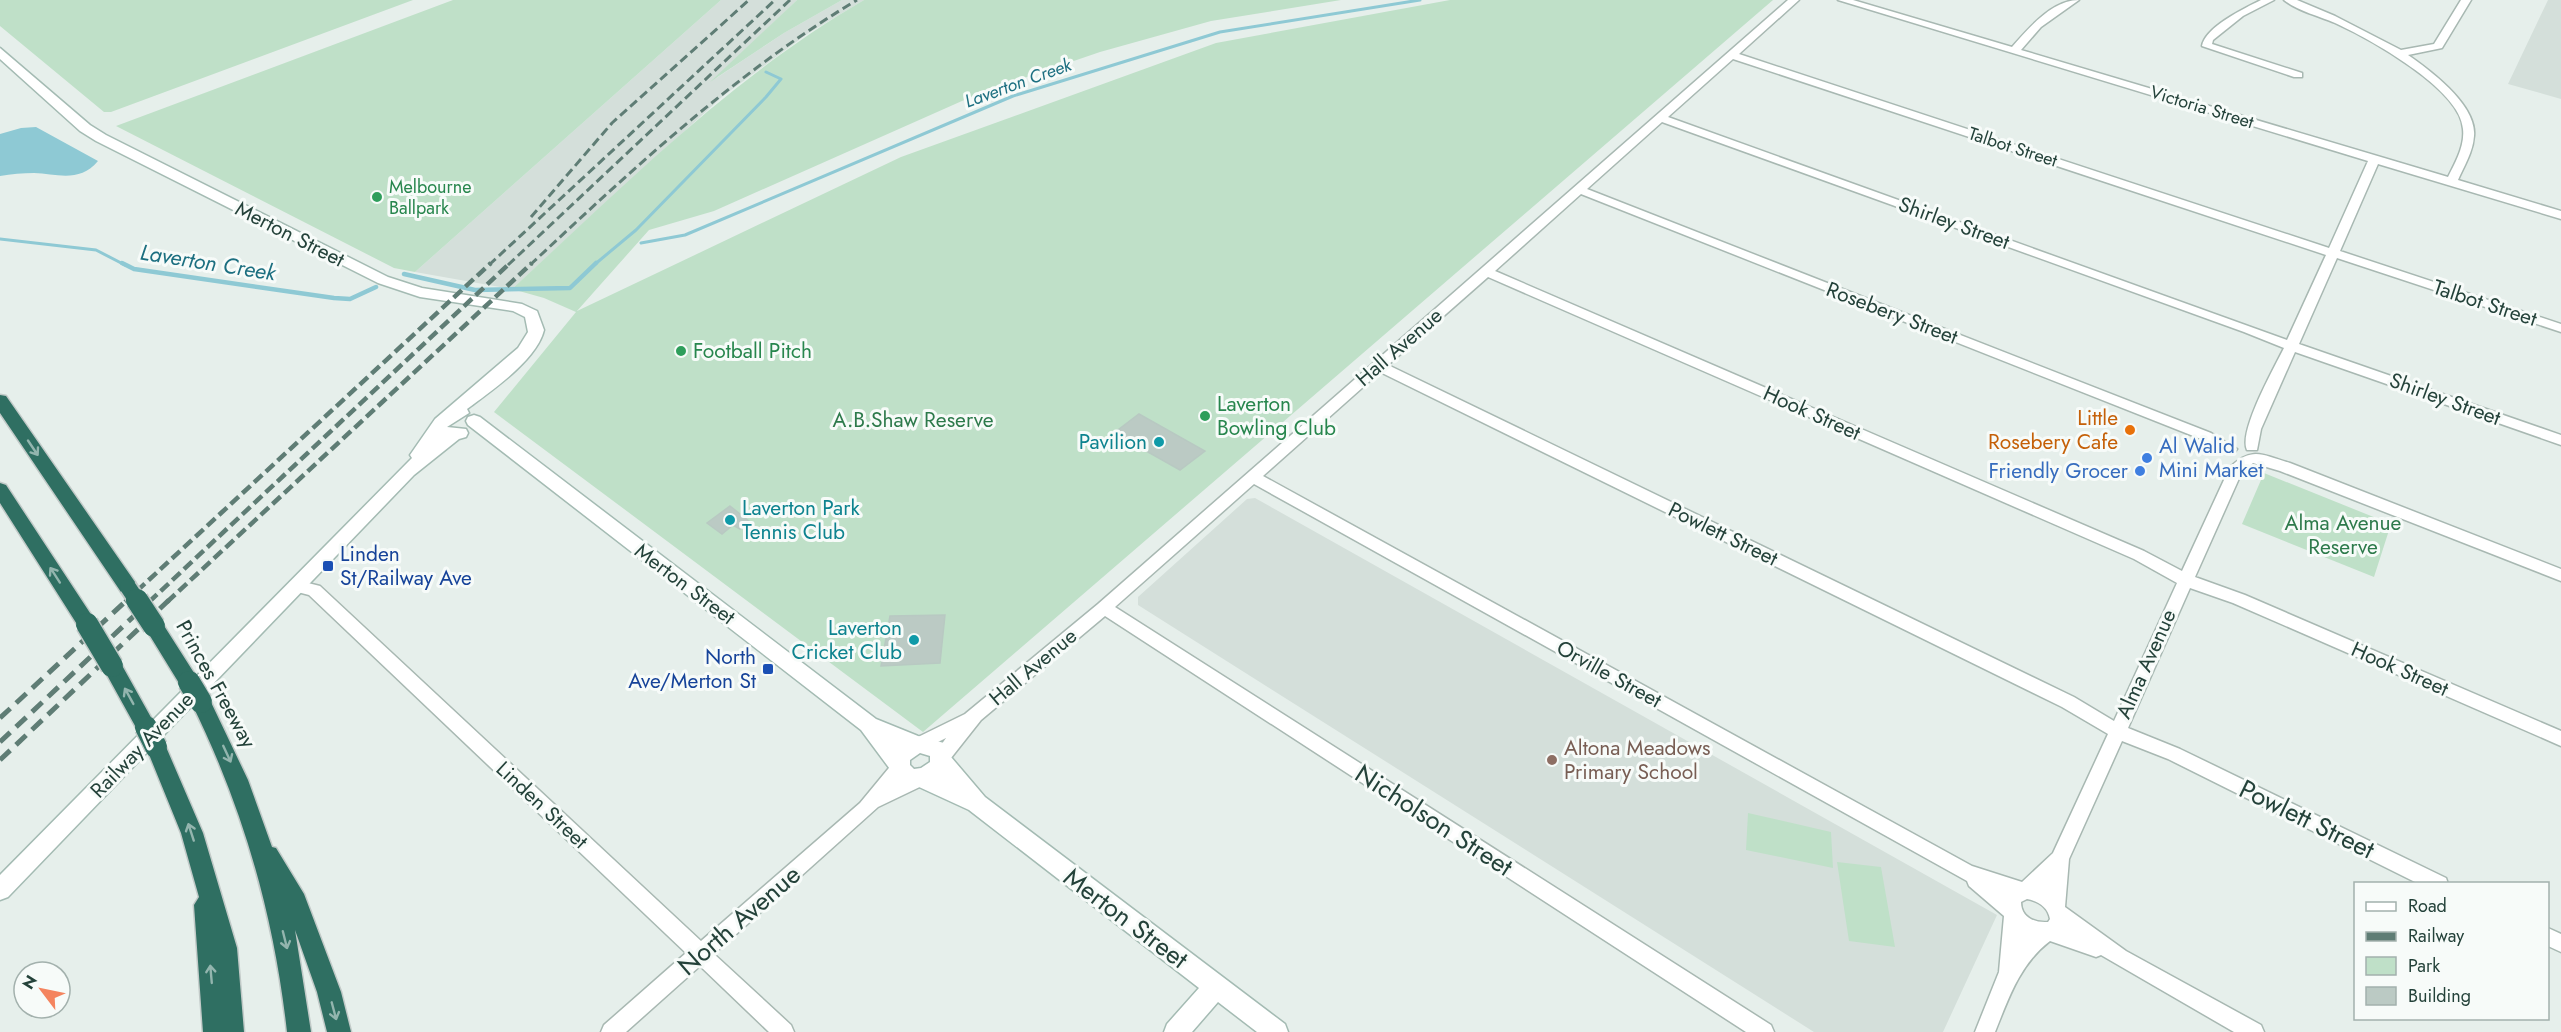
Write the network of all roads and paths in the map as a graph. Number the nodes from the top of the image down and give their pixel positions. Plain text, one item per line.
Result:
1 (1794, 0) edge
2 (1843, 0) edge
3 (2073, 0) edge
4 (2269, 0) edge
5 (2289, 0) edge
6 (2466, 0) edge
7 (2014, 51) junction
8 (0, 52) edge
9 (2402, 53) junction
10 (1731, 55) junction
11 (2298, 75) dead end
12 (1660, 118) junction
13 (2375, 159) junction
14 (2451, 182) junction
15 (1578, 189) junction
16 (2561, 215) edge
17 (2333, 252) junction
18 (1485, 271) junction
19 (2561, 328) edge
20 (2291, 344) junction
21 (1378, 366) junction
22 (491, 383) junction
23 (0, 400) edge
24 (474, 420) junction
25 (443, 421) junction
26 (456, 434) junction
27 (2561, 440) edge
28 (502, 445) junction
29 (2242, 453) junction
30 (408, 471) junction
31 (1251, 476) junction
32 (0, 489) edge
33 (2561, 575) edge
34 (2186, 576) junction
35 (296, 586) junction
36 (1104, 608) junction
37 (975, 715) junction
38 (868, 724) junction
39 (2118, 727) junction
40 (2561, 739) edge
41 (918, 744) junction
42 (941, 759) junction
43 (899, 765) junction
44 (921, 778) junction
45 (977, 804) junction
46 (866, 807) junction
47 (261, 843) junction
48 (2060, 859) junction
49 (201, 862) junction
50 (2435, 882) edge
51 (0, 890) edge
52 (2018, 901) junction
53 (2057, 910) junction
54 (2047, 932) junction
55 (700, 954) junction
56 (2119, 957) junction
57 (2009, 972) junction
58 (1215, 987) junction
59 (1180, 1028) edge
60 (215, 1032) edge
61 (232, 1032) edge
62 (299, 1032) edge
63 (339, 1032) edge
64 (611, 1032) edge
65 (784, 1032) edge
66 (1276, 1032) edge
67 (1764, 1032) edge
68 (1985, 1032) edge
69 (2254, 1032) edge

1 - 10 street, Hall Avenue
2 - 7 street, Victoria Street
3 - 7 street
4 - 11 street
5 - 9 street
6 - 9 street
7 - 13 street, Victoria Street
8 - 22 street, Merton Street
9 - 14 street
10 - 12 street, Hall Avenue
10 - 17 street, Talbot Street
12 - 15 street, Hall Avenue
12 - 20 street, Shirley Street
13 - 14 street, Victoria Street
13 - 17 street, Alma Avenue
14 - 16 street, Victoria Street
15 - 18 street, Hall Avenue
15 - 29 street, Rosebery Street
17 - 19 street, Talbot Street
17 - 20 street, Alma Avenue
18 - 21 street, Hall Avenue
18 - 34 street, Hook Street
20 - 27 street, Shirley Street
20 - 29 street, Alma Avenue
21 - 31 street, Hall Avenue
21 - 39 street, Powlett Street
22 - 24 street, Merton Street
22 - 25 street, Merton Street
23 -> 47 highway, Princes Freeway, bridge
24 - 25 street
24 - 26 street, Railway Avenue
24 - 28 street, Merton Street
25 - 26 street, Merton Street
25 - 30 street, Railway Avenue
26 - 28 street, Merton Street
26 - 30 street, Railway Avenue
28 - 38 street, Merton Street
29 - 33 street, Rosebery Street
29 - 34 street, Alma Avenue
30 - 35 street, Railway Avenue
31 - 36 street, Hall Avenue
31 - 52 street, Orville Street
49 -> 32 highway, bridge
34 - 39 street, Alma Avenue
34 - 40 street, Hook Street
35 - 51 street, Railway Avenue
35 - 55 street, Linden Street
36 - 37 street, Hall Avenue
36 - 67 street, Nicholson Street
37 - 41 street, Hall Avenue
37 - 42 street, Hall Avenue
38 - 41 street, Merton Street
38 - 43 street, Merton Street
39 - 48 street, Alma Avenue
39 - 50 street, Powlett Street
41 - 42 street
41 - 43 street
42 - 44 street
42 - 45 street, Merton Street
43 - 44 street
43 - 46 street, North Avenue
44 - 45 street, Merton Street
44 - 46 street, North Avenue
45 - 58 street, Merton Street
46 - 55 street, North Avenue
47 -> 62 highway, Princes Freeway
47 -> 63 highway
48 - 52 street, Alma Avenue
48 - 53 street, Alma Avenue
60 -> 49 highway
49 - 61 highway
52 - 53 street
52 - 54 street
52 - 57 street
53 - 54 street, Alma Avenue
53 - 56 street
54 - 56 street
54 - 57 street
55 - 64 street, North Avenue
55 - 65 street, Linden Street
56 - 69 street
57 - 68 street
58 - 59 street
58 - 66 street, Merton Street

